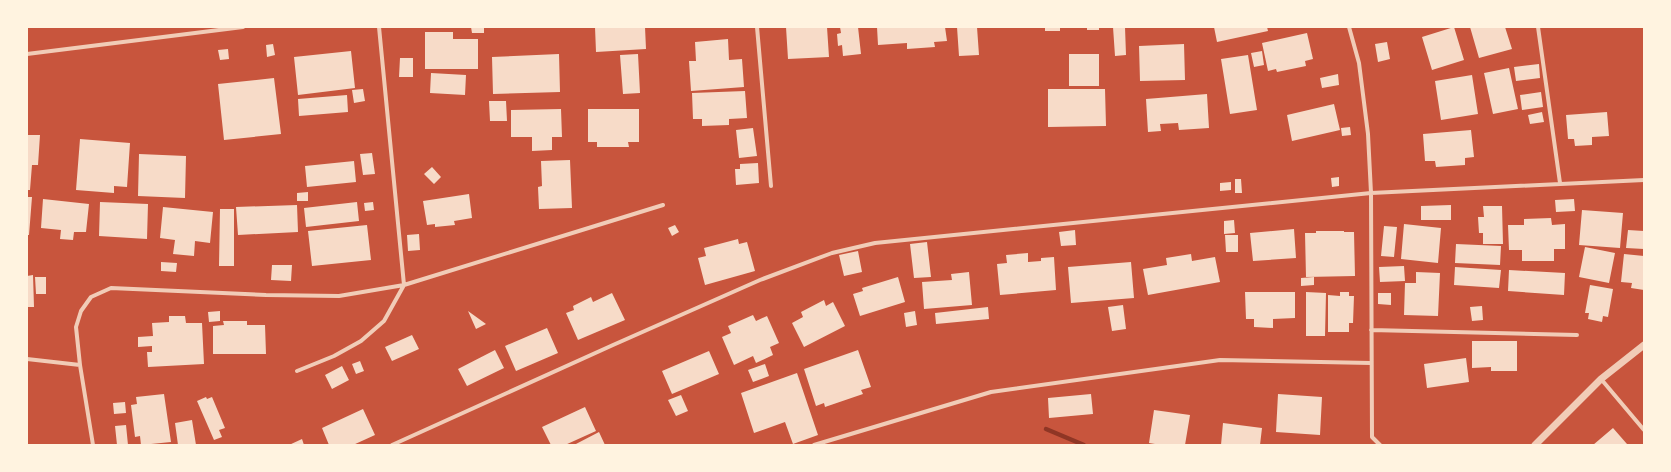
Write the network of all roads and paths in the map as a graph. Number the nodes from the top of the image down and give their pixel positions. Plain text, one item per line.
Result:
1 (196, 27) edge
2 (243, 27) edge
3 (378, 27) edge
4 (757, 27) edge
5 (1349, 27) edge
6 (1538, 27) edge
7 (196, 33) junction
8 (27, 54) edge
9 (1644, 180) edge
10 (1560, 183) junction
11 (771, 186) dead end
12 (1371, 192) junction
13 (663, 205) dead end
14 (404, 286) junction
15 (1371, 330) junction
16 (1577, 335) dead end
17 (1644, 345) edge
18 (27, 359) edge
19 (1371, 363) junction
20 (80, 365) junction
21 (297, 371) dead end
22 (1601, 379) junction
23 (1644, 430) edge
24 (93, 445) edge
25 (392, 445) edge
26 (814, 445) edge
27 (1380, 445) edge
28 (1535, 445) edge

1 - 7 street
2 - 7 street
3 - 14 street
4 - 11 street
5 - 12 street
6 - 10 street
7 - 8 street
9 - 10 street
10 - 12 street
12 - 15 street
12 - 25 street
13 - 14 street
14 - 20 street
14 - 21 street
15 - 16 street
15 - 19 street
17 - 22 street
18 - 20 street
19 - 26 street
19 - 27 street
20 - 24 street
22 - 23 street
22 - 28 street

